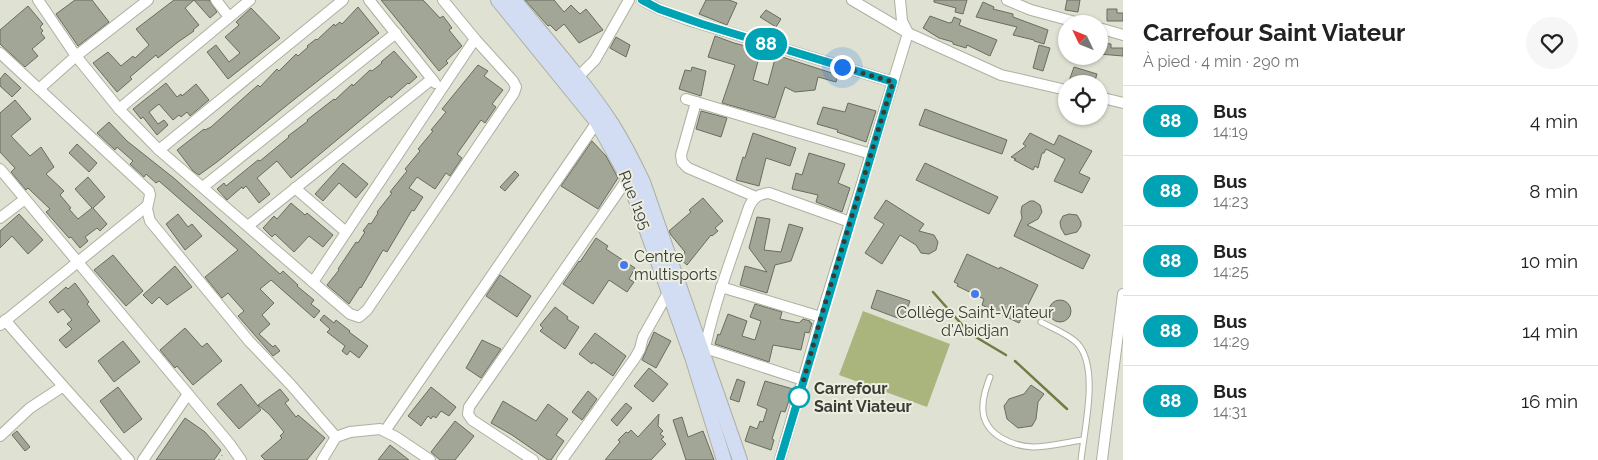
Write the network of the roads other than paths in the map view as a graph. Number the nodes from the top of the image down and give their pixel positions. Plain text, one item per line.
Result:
1 (38, 0) edge
2 (148, 0) edge
3 (216, 0) edge
4 (250, 0) edge
5 (343, 0) edge
6 (369, 0) edge
7 (443, 0) edge
8 (498, 0) edge
9 (514, 0) edge
10 (629, 0) edge
11 (642, 0) edge
12 (852, 0) edge
13 (900, 0) edge
14 (1007, 0) edge
15 (229, 17) junction
16 (1058, 17) edge
17 (1108, 31) edge
18 (396, 33) junction
19 (908, 33) junction
20 (1123, 35) edge
21 (475, 39) junction
22 (0, 54) edge
23 (76, 56) junction
24 (432, 79) junction
25 (573, 81) junction
26 (893, 82) junction
27 (1058, 88) edge
28 (39, 89) junction
29 (440, 90) junction
30 (686, 99) dead end
31 (1108, 99) edge
32 (696, 102) junction
33 (1123, 103) edge
34 (119, 108) junction
35 (597, 122) junction
36 (159, 150) junction
37 (871, 154) junction
38 (0, 169) edge
39 (628, 178) junction
40 (203, 187) junction
41 (295, 188) junction
42 (756, 197) junction
43 (25, 200) junction
44 (147, 206) junction
45 (0, 218) edge
46 (850, 222) junction
47 (248, 226) junction
48 (346, 232) junction
49 (78, 262) junction
50 (312, 282) junction
51 (721, 287) junction
52 (669, 291) junction
53 (1123, 300) edge
54 (821, 317) junction
55 (3, 322) edge
56 (1041, 322) dead end
57 (700, 352) junction
58 (990, 377) dead end
59 (803, 380) junction
60 (62, 387) junction
61 (188, 394) junction
62 (385, 431) junction
63 (0, 436) edge
64 (336, 437) junction
65 (1083, 440) junction
66 (129, 460) edge
67 (143, 460) edge
68 (241, 460) edge
69 (322, 460) edge
70 (430, 460) edge
71 (533, 460) edge
72 (562, 460) edge
73 (724, 460) edge
74 (740, 460) edge
75 (780, 460) edge
76 (1081, 460) edge
77 (1102, 460) edge

1 - 23 street
2 - 23 street
3 - 15 street
4 - 15 street
5 - 36 street
6 - 18 street
7 - 21 street
8 - 25 main road, Rue I195
9 - 25 main road, Rue I195
10 - 25 street
11 - 26 street
12 - 19 street
13 - 19 street
14 - 16 street
15 - 34 street
17 - 20 street
18 - 24 street
18 - 40 street
19 - 26 street
19 - 27 street
21 - 29 street
21 - 50 street
22 - 28 street
23 - 28 street
23 - 34 street
24 - 29 street
24 - 41 street
25 - 35 main road, Rue I195
25 - 57 main road, Rue I195
26 - 37 street
28 - 44 street
29 - 48 street
30 - 32 street
31 - 33 street
32 - 37 street
32 - 42 street
34 - 36 street
35 - 39 main road, Rue I195
35 - 62 street
36 - 40 street
37 - 46 street
38 - 43 street
39 - 52 main road, Rue I195
39 - 71 street
40 - 47 street
41 - 47 street
41 - 48 street
42 - 46 street
42 - 51 street
43 - 45 street
43 - 49 street
44 - 49 street
44 - 64 street
46 - 54 street
47 - 50 street
48 - 50 street
49 - 55 street
49 - 61 street
51 - 54 street
51 - 57 street
52 - 57 main road, Rue I195
52 - 72 street
53 - 77 street
54 - 59 street
55 - 60 street
56 - 65 lane
57 - 59 street
57 - 73 main road, Rue I195
57 - 74 main road, Rue I195
58 - 65 lane
59 - 75 street
60 - 63 street
60 - 66 street
61 - 67 street
61 - 68 street
62 - 64 street
62 - 70 street
64 - 69 street
65 - 76 lane

